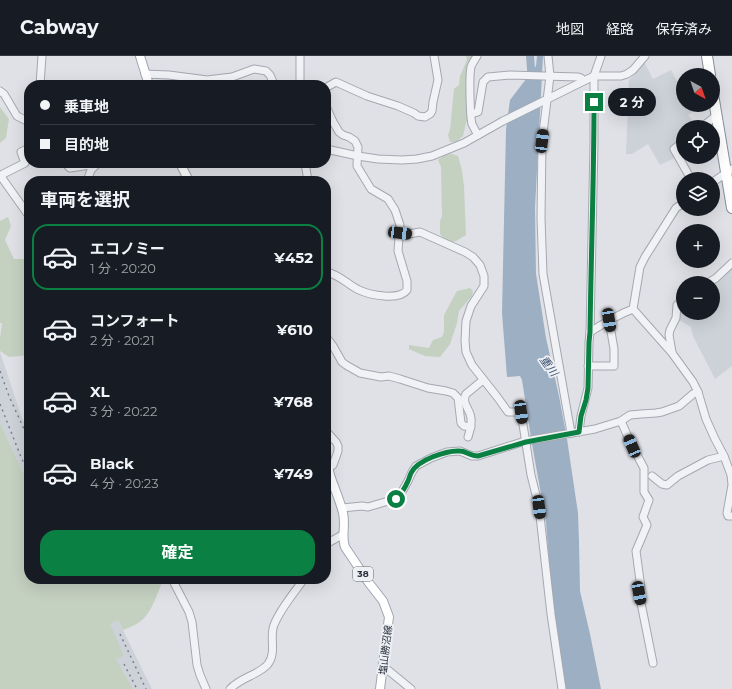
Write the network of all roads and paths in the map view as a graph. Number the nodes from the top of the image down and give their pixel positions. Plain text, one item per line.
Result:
1 (42, 56) edge
2 (140, 56) edge
3 (300, 56) edge
4 (434, 56) edge
5 (477, 56) edge
6 (548, 56) edge
7 (601, 56) edge
8 (645, 56) edge
9 (707, 56) edge
10 (709, 68) edge
11 (145, 74) junction
12 (550, 76) junction
13 (594, 76) junction
14 (40, 80) edge
15 (147, 80) edge
16 (207, 80) edge
17 (207, 80) edge
18 (272, 80) edge
19 (300, 80) edge
20 (583, 81) junction
21 (331, 84) edge
22 (0, 91) edge
23 (547, 99) junction
24 (716, 112) edge
25 (471, 114) junction
26 (717, 115) junction
27 (24, 120) edge
28 (711, 120) edge
29 (331, 124) edge
30 (478, 136) junction
31 (24, 150) edge
32 (331, 150) edge
33 (358, 156) junction
34 (24, 160) edge
35 (24, 164) edge
36 (729, 171) edge
37 (720, 177) edge
38 (676, 208) edge
39 (732, 208) edge
40 (24, 209) edge
41 (400, 233) junction
42 (732, 263) edge
43 (331, 273) edge
44 (718, 276) edge
45 (633, 310) junction
46 (676, 318) edge
47 (609, 320) junction
48 (590, 332) junction
49 (331, 343) edge
50 (672, 353) junction
51 (588, 366) junction
52 (483, 380) junction
53 (698, 392) junction
54 (621, 420) junction
55 (471, 427) junction
56 (579, 432) junction
57 (571, 434) junction
58 (468, 436) dead end
59 (331, 437) edge
60 (526, 442) junction
61 (724, 456) junction
62 (331, 467) edge
63 (652, 476) dead end
64 (331, 489) edge
65 (342, 508) junction
66 (732, 516) edge
67 (342, 535) junction
68 (331, 541) edge
69 (175, 584) edge
70 (300, 584) edge
71 (652, 663) dead end
72 (383, 666) junction
73 (206, 689) edge
74 (230, 689) edge
75 (380, 689) edge
76 (411, 689) edge
77 (562, 689) edge

1 - 14 street
2 - 11 main road
3 - 19 street
4 - 21 street
5 - 25 street
6 - 12 street
7 - 13 street
8 - 13 street
9 - 10 highway
11 - 15 main road
11 - 17 street
12 - 20 street
12 - 23 street
12 - 25 street
13 - 20 street
13 - 48 street
16 - 18 street
20 - 23 street
22 - 27 street
23 - 30 street
23 - 57 street
24 - 26 highway
25 - 30 street
26 - 28 street
26 - 36 highway
29 - 33 street
30 - 33 street
31 - 34 street
32 - 33 street
33 - 41 street
35 - 40 street
36 - 37 street
36 - 39 highway
38 - 45 street
41 - 43 street
41 - 52 street
42 - 44 street
45 - 47 street
45 - 50 street
46 - 50 street
47 - 48 street
47 - 51 street
48 - 51 street
49 - 55 street
50 - 53 street
51 - 56 street
52 - 55 street
52 - 60 street
53 - 54 street
53 - 61 street
54 - 56 street
54 - 71 street
55 - 58 street
56 - 57 street
57 - 60 street
59 - 62 street
60 - 65 street
60 - 77 street
61 - 63 street
61 - 66 street
64 - 65 main road, 塩山勝沼線 / 38
65 - 67 main road, 塩山勝沼線 / 38
67 - 68 street
67 - 72 main road, 塩山勝沼線 / 38
69 - 73 street
70 - 74 street
72 - 75 main road, 塩山勝沼線 / 38
72 - 76 street

